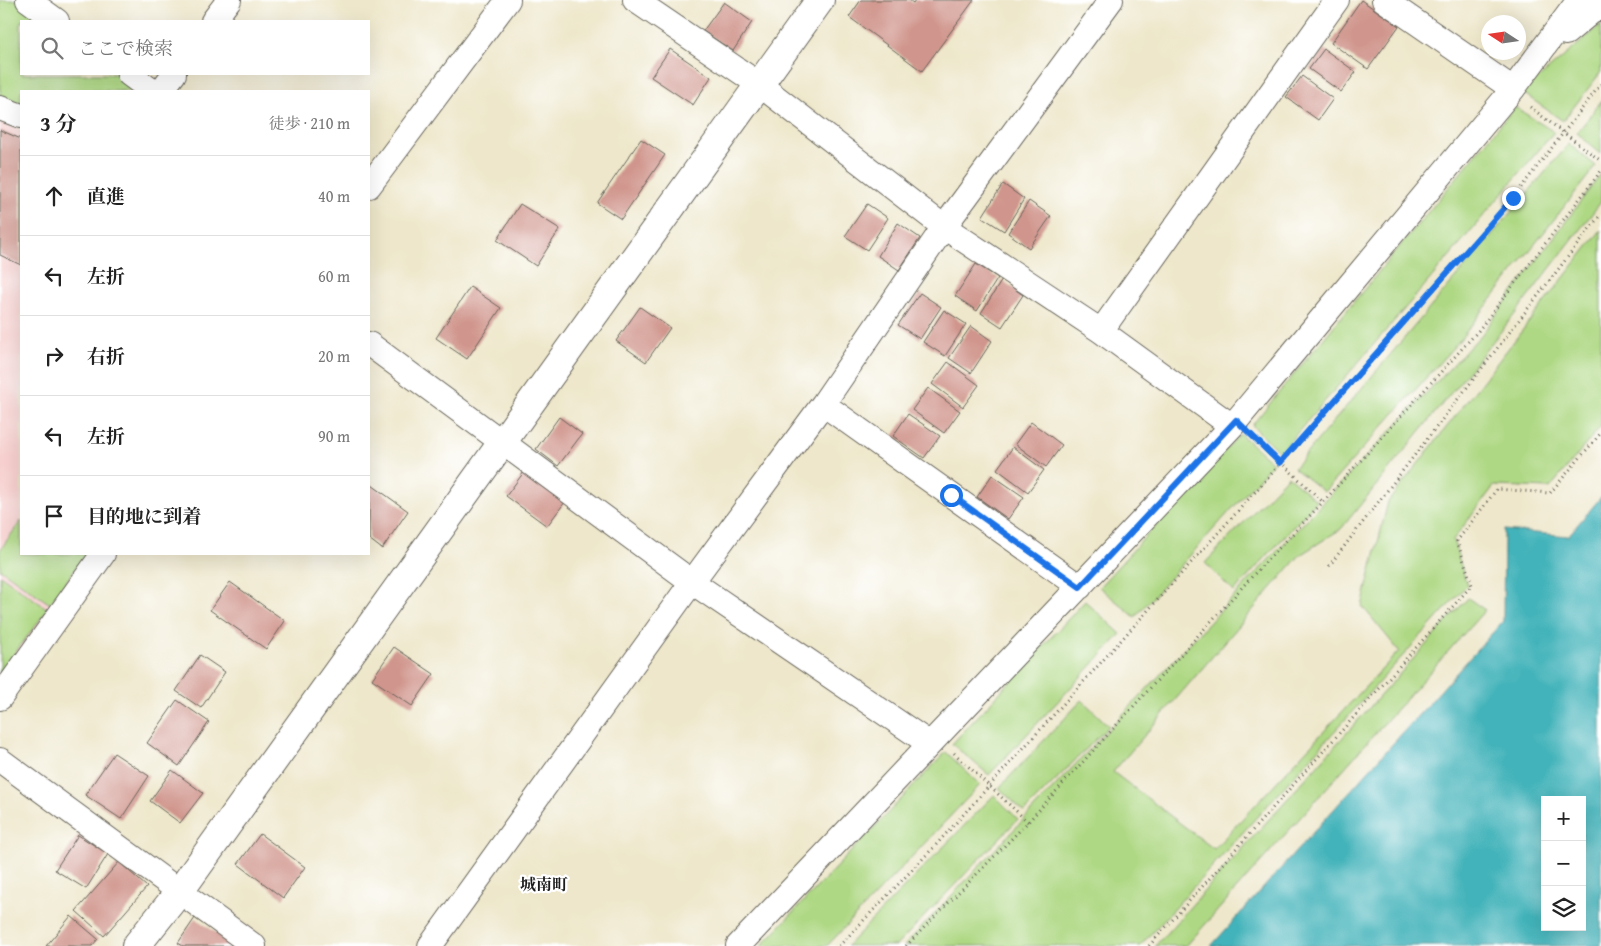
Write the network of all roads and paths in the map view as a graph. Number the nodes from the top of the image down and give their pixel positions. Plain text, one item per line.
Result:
1 (28, 0) edge
2 (228, 0) edge
3 (508, 0) edge
4 (820, 0) edge
5 (1111, 0) edge
6 (1337, 0) edge
7 (1384, 0) edge
8 (1579, 0) edge
9 (642, 2) edge
10 (1601, 4) edge
11 (56, 20) edge
12 (214, 20) edge
13 (1536, 58) junction
14 (129, 75) edge
15 (173, 75) edge
16 (760, 84) junction
17 (1601, 84) edge
18 (151, 90) edge
19 (161, 90) edge
20 (1511, 90) junction
21 (0, 108) edge
22 (20, 116) edge
23 (1564, 133) junction
24 (1601, 162) edge
25 (1601, 170) edge
26 (370, 185) edge
27 (1601, 214) edge
28 (944, 226) junction
29 (1101, 331) junction
30 (370, 345) edge
31 (823, 404) junction
32 (1234, 423) junction
33 (1601, 432) edge
34 (503, 442) junction
35 (1280, 463) junction
36 (1323, 502) junction
37 (102, 555) edge
38 (1329, 566) dead end
39 (692, 582) junction
40 (1080, 587) junction
41 (0, 698) edge
42 (934, 741) junction
43 (0, 760) edge
44 (990, 785) junction
45 (1028, 822) junction
46 (180, 891) junction
47 (136, 946) edge
48 (254, 946) edge
49 (430, 946) edge
50 (738, 946) edge
51 (839, 946) edge
52 (906, 946) edge
53 (1149, 946) edge

1 - 11 street
2 - 12 street
3 - 26 street
4 - 16 street
5 - 28 street
6 - 29 street
7 - 20 street
8 - 13 street
9 - 16 street
10 - 13 street
13 - 20 street
14 - 18 street
15 - 19 street
16 - 28 street
16 - 34 street
17 - 23 path
20 - 23 path
20 - 32 street
21 - 22 street
23 - 24 path
23 - 35 path
25 - 36 path
27 - 38 path
28 - 29 street
28 - 31 street
29 - 32 street
30 - 34 street
31 - 39 street
31 - 40 street
32 - 35 path
32 - 40 street
33 - 53 path
34 - 39 street
34 - 46 street
35 - 36 path
35 - 44 path
36 - 45 path
37 - 41 street
39 - 42 street
39 - 49 street
40 - 42 street
42 - 44 path
42 - 50 street
43 - 46 street
44 - 45 path
44 - 51 path
45 - 52 path
46 - 47 street
46 - 48 street

